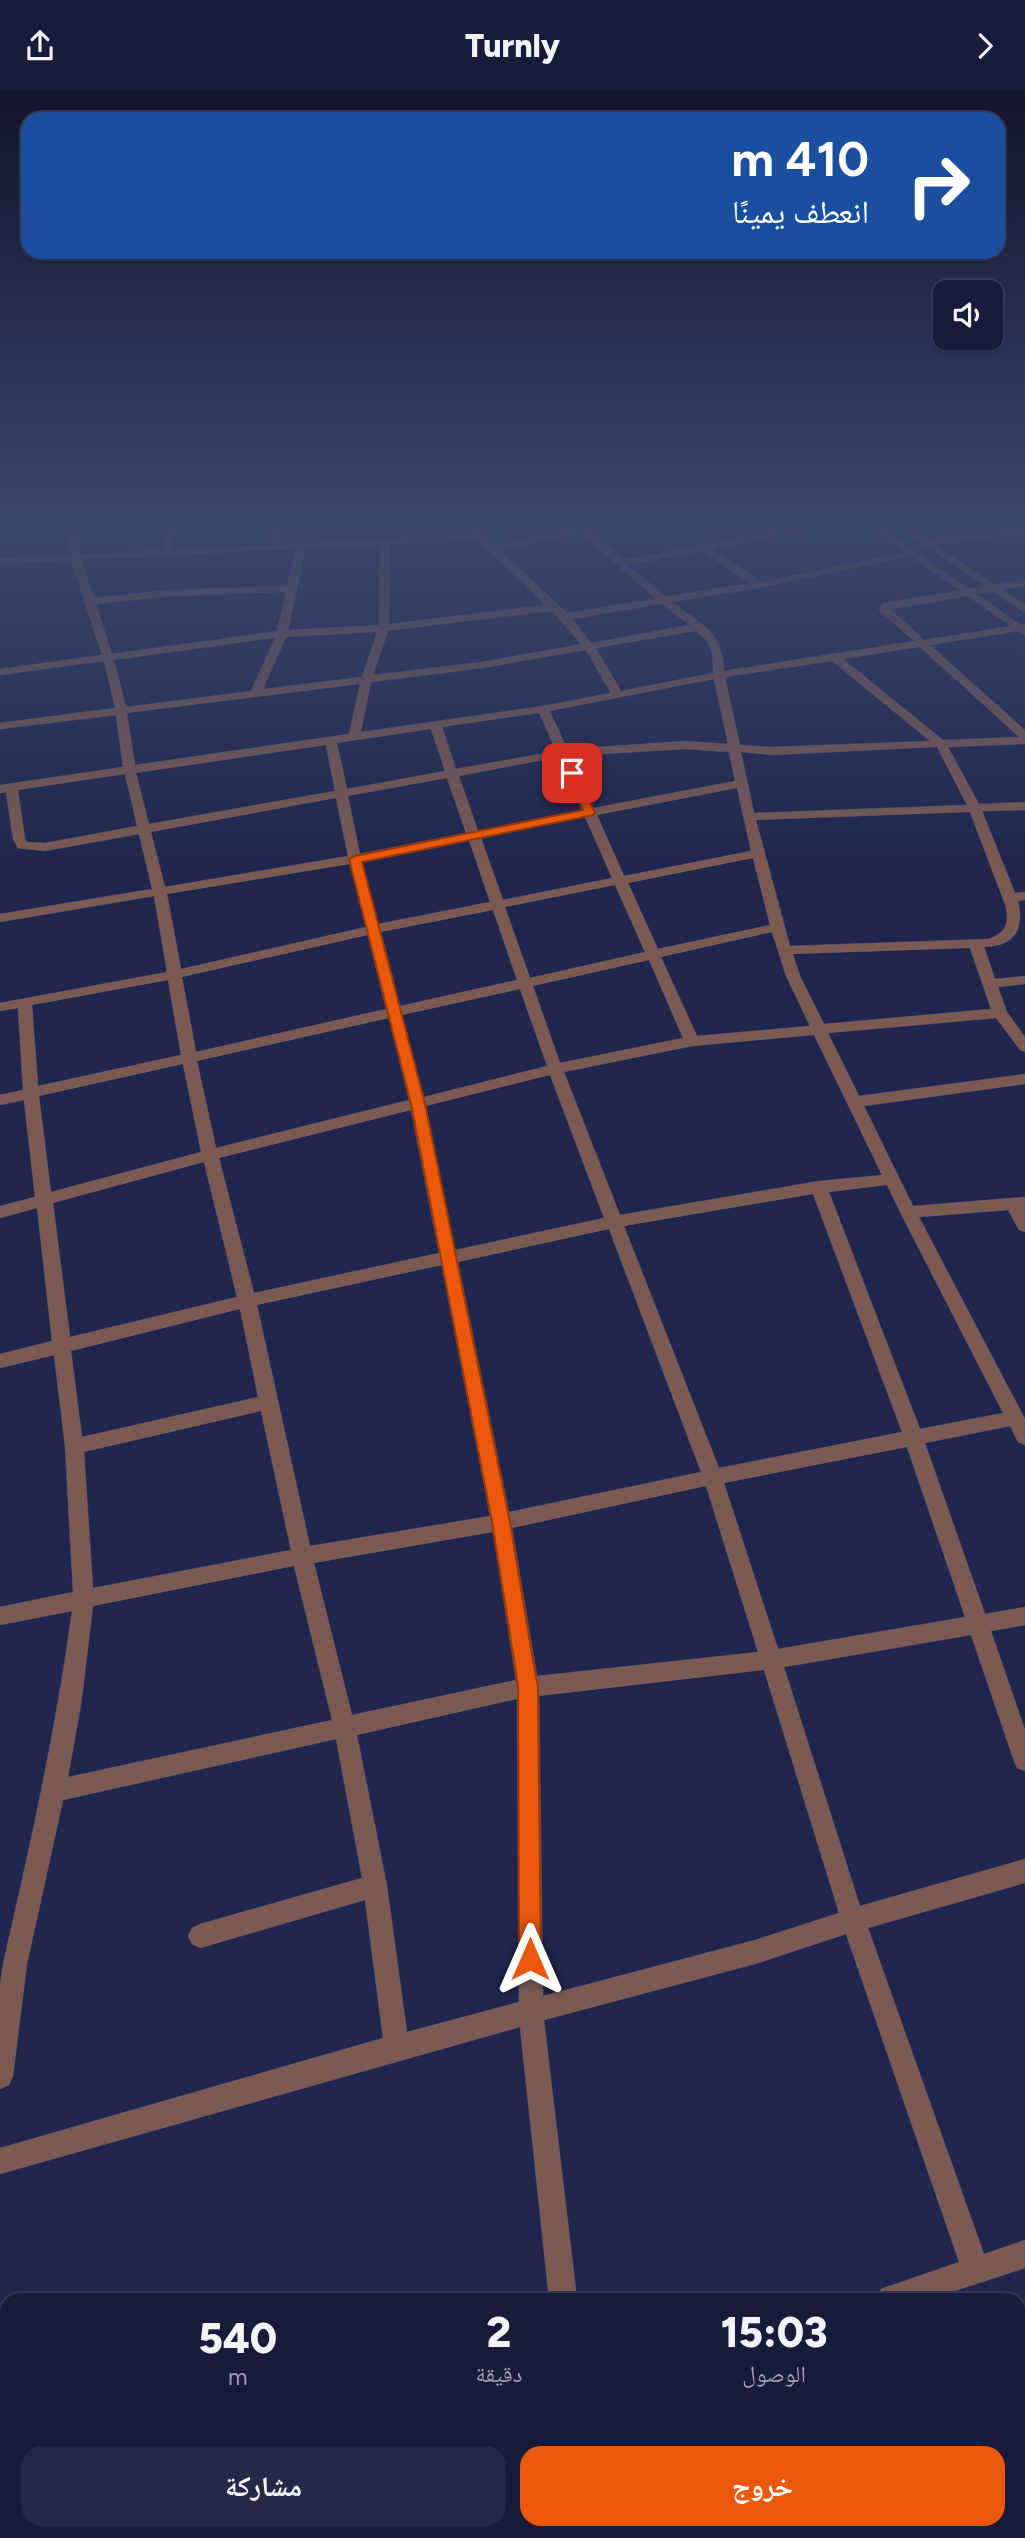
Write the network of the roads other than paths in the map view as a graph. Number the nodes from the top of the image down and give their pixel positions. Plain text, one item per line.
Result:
1 (102, 636) edge
2 (265, 636) edge
3 (281, 636) edge
4 (381, 636) edge
5 (580, 636) edge
6 (651, 636) edge
7 (708, 636) edge
8 (913, 636) edge
9 (982, 636) edge
10 (924, 645) junction
11 (590, 648) junction
12 (108, 657) junction
13 (836, 659) junction
14 (0, 672) edge
15 (719, 675) junction
16 (366, 680) junction
17 (255, 694) junction
18 (618, 695) junction
19 (543, 709) junction
20 (121, 710) junction
21 (435, 725) junction
22 (0, 726) edge
23 (354, 738) junction
24 (1025, 738) edge
25 (331, 742) junction
26 (941, 744) junction
27 (734, 748) junction
28 (564, 753) junction
29 (130, 771) junction
30 (453, 773) junction
31 (741, 783) junction
32 (6, 788) edge
33 (341, 794) junction
34 (1025, 806) edge
35 (975, 809) junction
36 (589, 813) junction
37 (749, 817) junction
38 (143, 830) junction
39 (475, 836) junction
40 (758, 853) junction
41 (355, 859) junction
42 (619, 880) junction
43 (160, 893) junction
44 (1018, 897) edge
45 (496, 905) junction
46 (0, 918) edge
47 (777, 927) junction
48 (374, 929) junction
49 (976, 945) junction
50 (784, 950) junction
51 (652, 954) junction
52 (174, 975) junction
53 (1025, 980) edge
54 (525, 982) junction
55 (989, 984) junction
56 (25, 1002) junction
57 (0, 1007) edge
58 (393, 1011) junction
59 (1000, 1013) junction
60 (818, 1029) junction
61 (692, 1041) junction
62 (1025, 1047) edge
63 (189, 1056) junction
64 (555, 1069) junction
65 (1025, 1079) edge
66 (31, 1093) junction
67 (0, 1101) edge
68 (856, 1102) junction
69 (418, 1104) junction
70 (210, 1155) junction
71 (892, 1179) junction
72 (819, 1187) junction
73 (44, 1200) junction
74 (1019, 1204) edge
75 (0, 1212) edge
76 (908, 1212) junction
77 (613, 1222) junction
78 (1025, 1226) edge
79 (448, 1258) junction
80 (247, 1301) junction
81 (62, 1346) junction
82 (0, 1361) edge
83 (267, 1402) junction
84 (1015, 1418) junction
85 (1025, 1437) edge
86 (914, 1439) junction
87 (74, 1447) junction
88 (713, 1477) junction
89 (501, 1522) junction
90 (302, 1556) junction
91 (84, 1599) junction
92 (0, 1616) edge
93 (1025, 1616) edge
94 (978, 1624) junction
95 (770, 1660) junction
96 (528, 1687) junction
97 (345, 1729) junction
98 (1025, 1761) edge
99 (54, 1791) junction
100 (1025, 1871) edge
101 (375, 1886) junction
102 (853, 1920) junction
103 (200, 1936) dead end
104 (7, 1966) edge
105 (531, 2013) junction
106 (397, 2047) junction
107 (0, 2076) edge
108 (0, 2161) edge
109 (1025, 2254) edge
110 (976, 2271) junction
111 (562, 2293) edge
112 (909, 2293) edge

1 - 12 street
2 - 12 street
3 - 17 street
4 - 16 street
5 - 11 street
6 - 11 street
7 - 15 street
8 - 10 street
9 - 10 street
10 - 13 street
10 - 24 street
11 - 16 street
11 - 18 street
12 - 14 street
12 - 20 street
13 - 15 street
13 - 26 street
15 - 18 street
15 - 27 street
16 - 17 street
16 - 23 street
17 - 20 street
18 - 19 street
19 - 21 street
19 - 28 street
20 - 22 street
20 - 29 street
21 - 23 street
21 - 30 street
23 - 25 street
24 - 26 street
25 - 29 street
25 - 33 street
26 - 27 street
26 - 35 street
27 - 28 street
27 - 31 street
28 - 30 street
28 - 36 street
29 - 32 street
29 - 38 street
30 - 33 street
30 - 39 street
31 - 36 street
31 - 37 street
32 - 38 street
33 - 38 street
33 - 41 street
34 - 35 street
35 - 37 street
35 - 44 street
36 - 39 street
36 - 42 street
37 - 40 street
38 - 43 street
39 - 41 street
39 - 45 street
40 - 42 street
40 - 47 street
41 - 43 street
41 - 48 street
42 - 45 street
42 - 51 street
43 - 46 street
43 - 52 street
44 - 49 street
45 - 48 street
45 - 54 street
47 - 50 street
47 - 51 street
48 - 52 street
48 - 58 street
49 - 50 street
49 - 55 street
50 - 60 street
51 - 54 street
51 - 61 street
52 - 56 street
52 - 63 street
53 - 55 street
54 - 58 street
54 - 64 street
55 - 59 street
56 - 57 street
56 - 66 street
58 - 63 street
58 - 69 street
59 - 60 street
59 - 62 street
60 - 61 street
60 - 68 street
61 - 64 street
63 - 66 street
63 - 70 street
64 - 69 street
64 - 77 street
65 - 68 street
66 - 67 street
66 - 73 street
68 - 71 street
69 - 70 street
69 - 79 street
70 - 73 street
70 - 80 street
71 - 72 street
71 - 76 street
72 - 77 street
72 - 86 street
73 - 75 street
73 - 81 street
74 - 76 street
74 - 78 street
76 - 84 street
77 - 79 street
77 - 88 street
79 - 80 street
79 - 89 street
80 - 81 street
80 - 83 street
81 - 82 street
81 - 87 street
83 - 87 street
83 - 90 street
84 - 85 street
84 - 86 street
86 - 88 street
86 - 94 street
87 - 91 street
88 - 89 street
88 - 95 street
89 - 90 street
89 - 96 street
90 - 91 street
90 - 97 street
91 - 92 street
91 - 99 street
93 - 94 street
94 - 95 street
94 - 98 street
95 - 96 street
95 - 102 street
96 - 97 street
96 - 105 street
97 - 99 street
97 - 101 street
99 - 104 street
100 - 102 street
101 - 103 street
101 - 106 street
102 - 105 street
102 - 110 street
104 - 107 street
105 - 106 street
105 - 111 street
106 - 108 street
109 - 110 street
110 - 112 street

